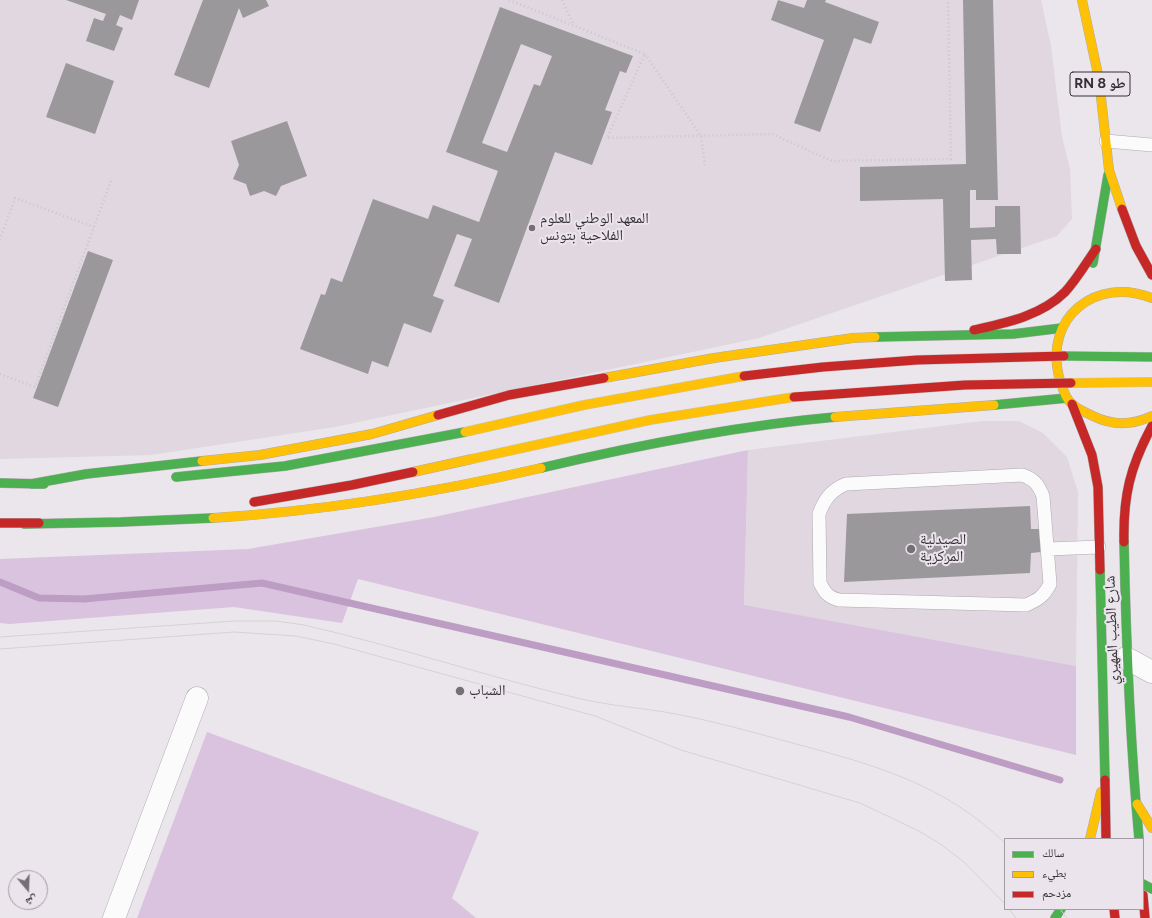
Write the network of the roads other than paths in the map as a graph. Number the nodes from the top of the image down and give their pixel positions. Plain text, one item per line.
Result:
1 (1082, 0) edge
2 (1106, 141) junction
3 (1152, 145) edge
4 (1109, 170) junction
5 (1096, 249) junction
6 (1090, 275) dead end
7 (1152, 275) edge
8 (1083, 292) dead end
9 (1152, 298) edge
10 (1075, 310) junction
11 (1062, 328) junction
12 (948, 335) junction
13 (1152, 357) edge
14 (1152, 382) edge
15 (1070, 401) junction
16 (1152, 416) edge
17 (1152, 426) edge
18 (164, 478) dead end
19 (102, 482) dead end
20 (0, 483) edge
21 (31, 484) junction
22 (247, 503) dead end
23 (210, 508) dead end
24 (0, 523) edge
25 (24, 524) junction
26 (1099, 547) junction
27 (1048, 549) junction
28 (1126, 658) junction
29 (1152, 672) edge
30 (197, 698) dead end
31 (1104, 739) junction
32 (1136, 804) junction
33 (1152, 828) edge
34 (1090, 838) edge
35 (1106, 838) edge
36 (1139, 838) edge
37 (1144, 906) edge
38 (114, 918) edge
39 (1145, 918) edge

1 - 2 main road, RN 8 طو
2 - 3 lane
2 - 4 main road, RN 8 طو
4 - 5 main road
4 - 7 main road, RN 8 طو
5 - 6 main road
5 - 12 main road
8 - 10 main road
9 - 10 main road
10 - 11 main road
11 - 12 main road
11 - 15 main road
12 - 21 main road
13 - 18 main road, bridge
14 - 22 main road, bridge
15 - 16 main road
15 - 25 main road
15 - 26 main road
17 - 28 main road, شارع الطيب المهيري
19 - 21 main road
20 - 21 main road
23 - 25 main road
24 - 25 main road
26 - 27 lane
26 - 31 main road
27 - 27 lane
28 - 29 street
28 - 32 main road, شارع الطيب المهيري
30 - 38 street
31 - 34 main road
31 - 35 main road
32 - 33 main road
32 - 36 main road, شارع الطيب المهيري
37 - 39 main road

